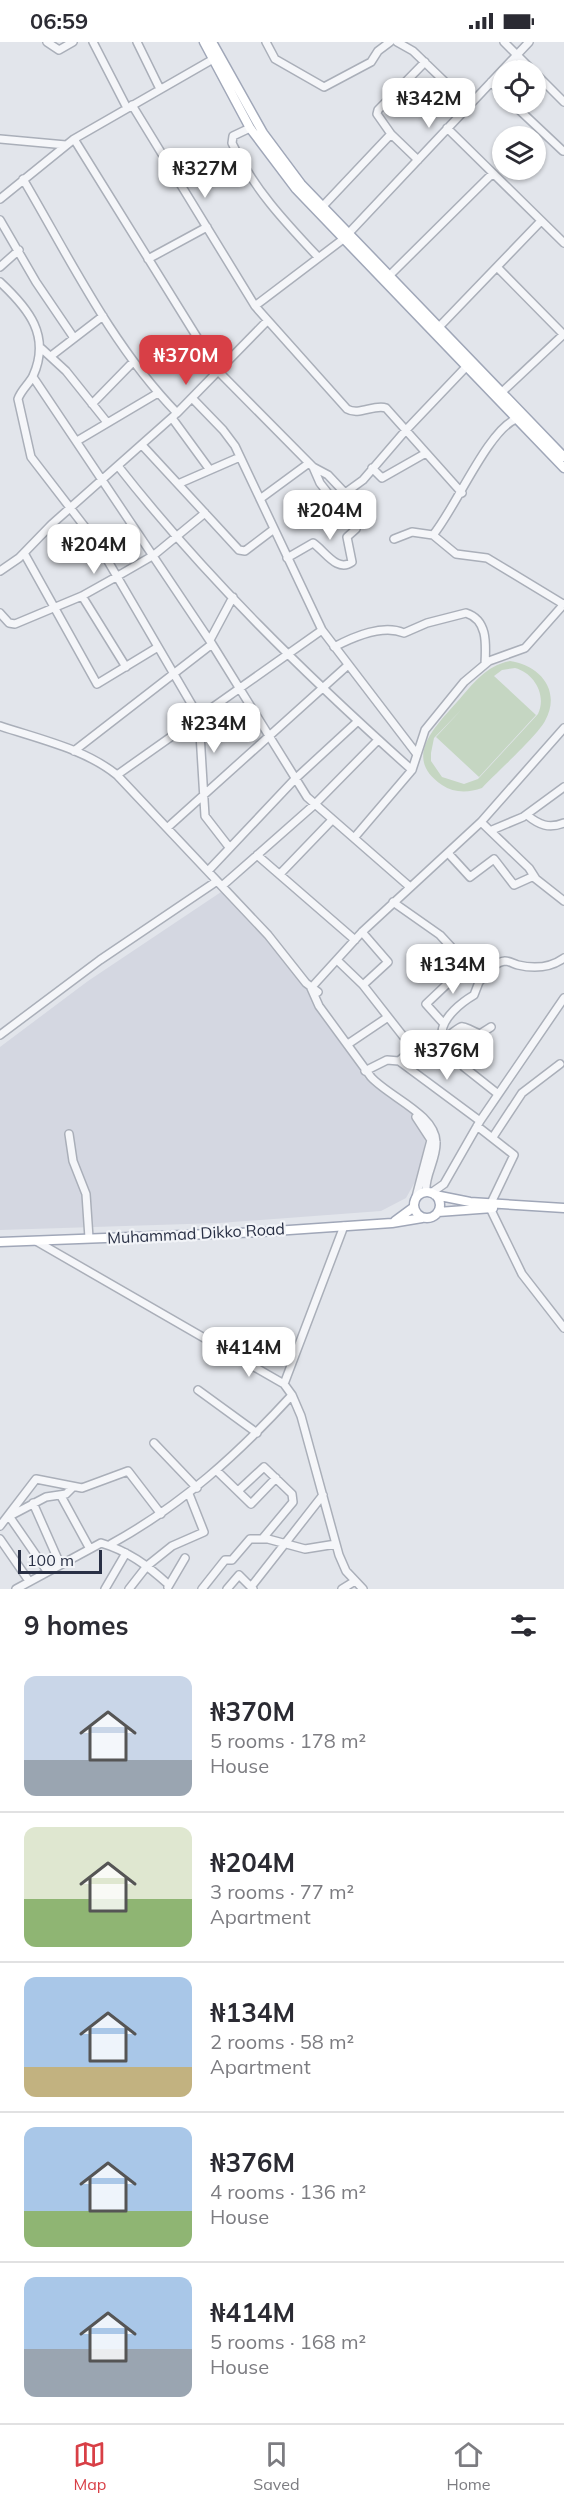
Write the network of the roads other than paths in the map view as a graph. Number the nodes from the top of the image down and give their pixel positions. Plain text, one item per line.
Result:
1 (47, 42) edge
2 (73, 42) edge
3 (93, 42) edge
4 (137, 42) edge
5 (204, 42) edge
6 (212, 42) edge
7 (266, 42) edge
8 (390, 42) edge
9 (397, 42) edge
10 (504, 42) edge
11 (530, 42) edge
12 (516, 55) junction
13 (215, 58) junction
14 (521, 60) edge
15 (425, 62) junction
16 (491, 82) joint
17 (546, 84) edge
18 (160, 88) junction
19 (564, 102) edge
20 (469, 105) junction
21 (129, 106) junction
22 (524, 114) edge
23 (250, 128) junction
24 (447, 128) junction
25 (391, 134) junction
26 (0, 140) edge
27 (9, 140) junction
28 (74, 140) junction
29 (66, 145) junction
30 (0, 148) edge
31 (563, 150) edge
32 (418, 160) junction
33 (492, 174) joint
34 (23, 178) junction
35 (498, 180) edge
36 (0, 199) edge
37 (322, 206) junction
38 (0, 220) edge
39 (541, 221) junction
40 (207, 226) junction
41 (345, 237) junction
42 (564, 243) edge
43 (19, 250) junction
44 (318, 257) junction
45 (148, 259) junction
46 (0, 267) edge
47 (496, 267) junction
48 (389, 276) junction
49 (0, 282) edge
50 (255, 306) junction
51 (103, 316) junction
52 (267, 321) junction
53 (439, 327) junction
54 (564, 335) edge
55 (74, 338) junction
56 (41, 348) junction
57 (51, 356) junction
58 (133, 362) junction
59 (466, 367) junction
60 (218, 371) junction
61 (33, 377) junction
62 (158, 393) junction
63 (501, 393) junction
64 (192, 398) junction
65 (92, 404) junction
66 (175, 415) junction
67 (516, 419) junction
68 (106, 422) junction
69 (406, 430) junction
70 (77, 441) junction
71 (142, 445) junction
72 (426, 453) junction
73 (240, 457) junction
74 (564, 457) edge
75 (311, 465) junction
76 (118, 466) junction
77 (372, 468) junction
78 (564, 468) edge
79 (210, 470) junction
80 (103, 479) junction
81 (178, 484) junction
82 (345, 493) junction
83 (462, 493) junction
84 (260, 499) junction
85 (333, 501) junction
86 (71, 507) junction
87 (205, 513) junction
88 (274, 529) junction
89 (433, 535) junction
90 (176, 537) junction
91 (394, 539) dead end
92 (24, 553) junction
93 (154, 555) junction
94 (287, 558) junction
95 (0, 571) edge
96 (116, 577) junction
97 (82, 596) junction
98 (233, 597) junction
99 (564, 604) edge
100 (55, 607) junction
101 (0, 613) edge
102 (322, 630) junction
103 (211, 642) junction
104 (158, 647) junction
105 (334, 647) junction
106 (289, 655) junction
107 (485, 664) junction
108 (347, 666) junction
109 (126, 667) junction
110 (172, 673) junction
111 (240, 688) junction
112 (324, 689) junction
113 (199, 717) junction
114 (358, 721) junction
115 (0, 726) edge
116 (564, 728) edge
117 (269, 736) junction
118 (378, 740) junction
119 (74, 752) junction
120 (416, 753) junction
121 (412, 770) junction
122 (117, 775) junction
123 (296, 779) junction
124 (564, 787) edge
125 (204, 794) junction
126 (314, 805) junction
127 (527, 815) junction
128 (332, 820) junction
129 (481, 822) junction
130 (564, 823) edge
131 (167, 828) junction
132 (492, 830) junction
133 (354, 838) junction
134 (229, 847) junction
135 (448, 853) junction
136 (257, 855) junction
137 (208, 871) junction
138 (280, 874) junction
139 (534, 876) junction
140 (220, 883) junction
141 (410, 887) junction
142 (564, 901) edge
143 (393, 902) junction
144 (362, 932) junction
145 (356, 940) junction
146 (564, 958) edge
147 (337, 960) junction
148 (472, 969) junction
149 (479, 982) junction
150 (363, 985) junction
151 (315, 990) junction
152 (564, 998) edge
153 (388, 1017) junction
154 (444, 1024) junction
155 (491, 1027) dead end
156 (0, 1035) edge
157 (444, 1036) junction
158 (348, 1044) junction
159 (410, 1052) junction
160 (399, 1061) junction
161 (560, 1064) dead end
162 (366, 1071) junction
163 (498, 1094) junction
164 (399, 1101) junction
165 (478, 1124) junction
166 (69, 1134) dead end
167 (493, 1137) junction
168 (431, 1194) junction
169 (416, 1197) junction
170 (490, 1206) junction
171 (414, 1208) junction
172 (564, 1208) edge
173 (438, 1212) junction
174 (422, 1218) junction
175 (392, 1223) junction
176 (344, 1226) junction
177 (88, 1238) junction
178 (36, 1241) junction
179 (0, 1242) edge
180 (564, 1328) edge
181 (284, 1384) junction
182 (198, 1390) dead end
183 (292, 1395) junction
184 (257, 1433) junction
185 (154, 1443) dead end
186 (217, 1471) junction
187 (276, 1478) junction
188 (73, 1487) junction
189 (197, 1488) junction
190 (238, 1491) junction
191 (189, 1494) junction
192 (323, 1495) junction
193 (61, 1496) junction
194 (33, 1503) junction
195 (161, 1514) junction
196 (7, 1517) junction
197 (0, 1526) edge
198 (263, 1538) junction
199 (0, 1539) edge
200 (284, 1542) junction
201 (111, 1544) junction
202 (336, 1544) junction
203 (90, 1549) junction
204 (126, 1553) junction
205 (185, 1558) dead end
206 (60, 1564) junction
207 (147, 1566) junction
208 (47, 1571) junction
209 (29, 1581) junction
210 (355, 1581) junction
211 (168, 1587) edge
212 (252, 1588) edge
213 (16, 1589) edge
214 (105, 1589) edge
215 (129, 1589) edge
216 (202, 1589) edge
217 (227, 1589) edge
218 (342, 1589) edge
219 (363, 1589) edge

1 - 2 street
3 - 21 street
4 - 18 street
5 - 13 main road
6 - 13 main road
7 - 8 street
9 - 15 street
10 - 12 street
11 - 12 street
12 - 14 street
12 - 16 street
13 - 18 street
13 - 23 main road
13 - 37 main road
15 - 20 street
15 - 25 street
16 - 20 street
17 - 19 street
18 - 21 street
20 - 24 street
21 - 28 street
21 - 40 street
22 - 31 street
23 - 41 main road
23 - 44 street
24 - 32 street
24 - 33 street
25 - 32 street
25 - 37 street
26 - 27 street
27 - 29 street
27 - 30 street
28 - 29 street
28 - 45 street
29 - 34 street
32 - 41 street
33 - 48 street
34 - 36 street
34 - 51 street
35 - 39 street
37 - 41 main road
38 - 43 street
39 - 42 street
39 - 47 street
40 - 45 street
40 - 50 street
41 - 44 street
41 - 48 main road
41 - 59 main road
43 - 46 street
43 - 55 street
44 - 50 street
45 - 60 street
47 - 53 street
47 - 54 street
48 - 53 main road
49 - 56 street
50 - 52 street
51 - 55 street
51 - 58 street
52 - 60 street
52 - 69 street
53 - 63 main road
54 - 63 street
55 - 57 street
56 - 57 street
56 - 61 street
57 - 65 street
58 - 62 street
58 - 65 street
59 - 67 main road
59 - 69 street
60 - 64 street
60 - 75 street
61 - 70 street
61 - 86 street
62 - 66 street
62 - 68 street
63 - 74 main road
64 - 66 street
64 - 73 street
65 - 68 street
66 - 71 street
66 - 79 street
67 - 78 main road
67 - 83 street
68 - 70 street
69 - 72 street
69 - 77 street
70 - 80 street
71 - 76 street
71 - 81 street
72 - 77 street
72 - 83 street
73 - 79 street
73 - 84 street
75 - 82 street
75 - 84 street
75 - 85 street
76 - 80 street
76 - 90 street
77 - 82 street
79 - 81 street
80 - 86 street
80 - 93 street
81 - 87 street
82 - 85 street
83 - 89 street
84 - 88 street
85 - 94 street
86 - 92 street
86 - 96 street
87 - 88 street
87 - 90 street
88 - 94 street
89 - 91 street
89 - 99 street
90 - 93 street
90 - 98 street
92 - 95 street
92 - 100 street
93 - 96 street
93 - 103 street
94 - 102 street
96 - 97 street
96 - 104 street
97 - 100 street
97 - 109 street
98 - 103 street
98 - 106 street
99 - 107 street
100 - 101 street
100 - 109 street
102 - 105 street
102 - 106 street
103 - 110 street
103 - 111 street
104 - 109 street
104 - 110 street
105 - 107 street
105 - 108 street
106 - 111 street
106 - 112 street
107 - 120 street
108 - 112 street
108 - 120 street
110 - 113 street
110 - 119 street
111 - 113 street
111 - 117 street
112 - 114 street
112 - 117 street
113 - 122 street
113 - 125 street
114 - 118 street
114 - 123 street
115 - 119 street
116 - 129 street
117 - 123 street
117 - 125 street
118 - 121 street
118 - 126 street
119 - 122 street
120 - 121 street
121 - 133 street
122 - 131 street
123 - 126 street
123 - 134 street
124 - 127 street
125 - 131 street
125 - 134 street
126 - 128 street
126 - 136 street
127 - 130 street
127 - 132 street
128 - 133 street
128 - 138 street
129 - 132 street
129 - 135 street
131 - 137 street
132 - 139 street
133 - 141 street
134 - 137 street
135 - 139 street
135 - 141 street
136 - 138 street
136 - 140 street
137 - 140 street
138 - 145 street
139 - 142 street
140 - 151 street
140 - 156 street
141 - 143 street
143 - 144 street
143 - 148 street
144 - 145 street
144 - 150 street
145 - 147 street
146 - 149 street
147 - 150 street
147 - 151 street
148 - 149 street
148 - 154 street
149 - 154 street
150 - 153 street
151 - 158 street
152 - 163 street
153 - 158 street
153 - 159 street
154 - 157 street
155 - 157 street
157 - 159 street
157 - 163 street
158 - 162 street
159 - 160 street
160 - 162 street
160 - 165 street
161 - 167 street
162 - 164 street
163 - 165 street
164 - 168 street
164 - 169 street
165 - 167 street
165 - 168 street
166 - 177 street
167 - 170 street
168 - 169 main road
168 - 170 main road
168 - 173 main road
169 - 171 main road
170 - 172 main road
170 - 173 main road
170 - 180 street
171 - 174 main road
171 - 175 main road
173 - 174 main road
174 - 175 main road, Muhammad Dikko Road
175 - 176 main road, Muhammad Dikko Road
176 - 177 main road, Muhammad Dikko Road
176 - 181 street
177 - 178 main road, Muhammad Dikko Road
178 - 179 main road, Muhammad Dikko Road
178 - 181 street
181 - 183 street
182 - 184 street
183 - 184 street
183 - 192 street
184 - 186 street
185 - 189 street
186 - 189 street
186 - 190 street
187 - 190 street
187 - 190 street
187 - 198 street
188 - 193 street
188 - 195 street
188 - 196 street
189 - 191 street
191 - 195 street
191 - 207 street
192 - 200 street
192 - 202 street
193 - 194 street
193 - 203 street
194 - 196 street
194 - 206 street
195 - 201 street
196 - 197 street
196 - 208 street
198 - 200 street
198 - 216 street
199 - 209 street
200 - 202 street
200 - 212 street
201 - 203 street
201 - 204 street
202 - 210 street
203 - 206 street
204 - 207 street
204 - 214 street
205 - 211 street
206 - 208 street
207 - 211 street
207 - 215 street
208 - 209 street
209 - 213 street
210 - 218 street
210 - 219 street
212 - 217 street

